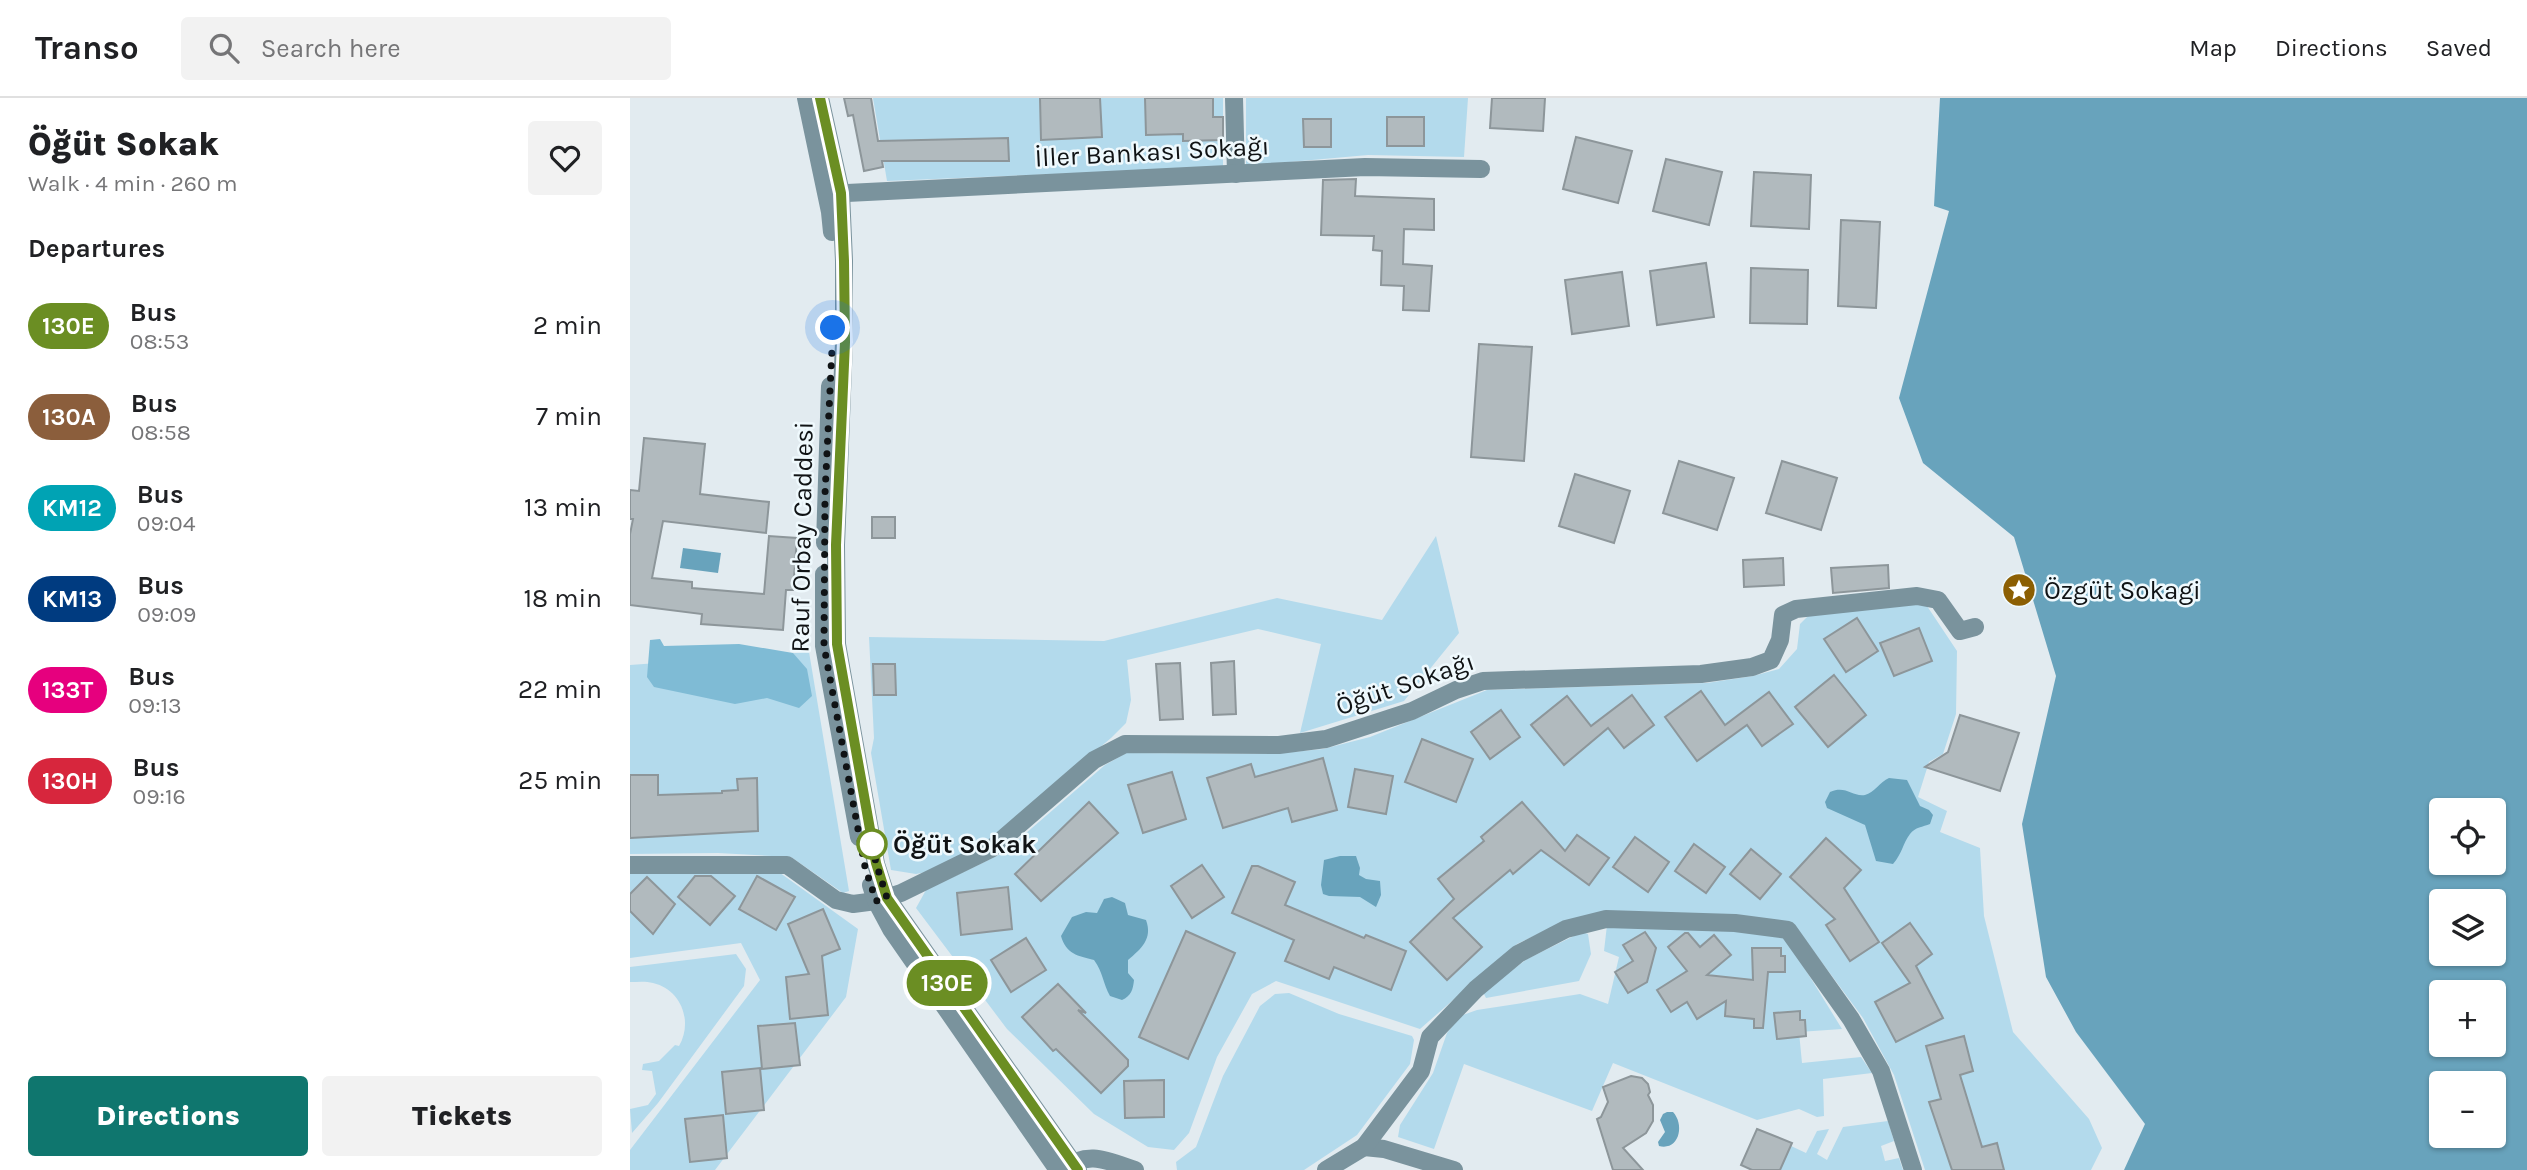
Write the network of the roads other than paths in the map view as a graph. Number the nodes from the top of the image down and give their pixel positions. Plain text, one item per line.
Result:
1 (806, 98) edge
2 (820, 98) edge
3 (1234, 98) edge
4 (1481, 169) dead end
5 (1236, 174) junction
6 (834, 194) junction
7 (1975, 627) dead end
8 (630, 865) edge
9 (881, 899) junction
10 (1364, 1147) junction
11 (1067, 1168) edge
12 (1135, 1170) edge
13 (1326, 1170) edge
14 (1454, 1170) edge
15 (1913, 1170) edge

1 - 6 street, Rauf Orbay Caddesi
2 - 6 street, Rauf Orbay Caddesi
3 - 5 street
4 - 5 street, İller Bankası Sokağı
5 - 6 street, İller Bankası Sokağı
6 - 9 street, Rauf Orbay Caddesi
7 - 9 street, Öğüt Sokağı
8 - 9 street
9 - 11 street, Rauf Orbay Caddesi
10 - 13 street
10 - 14 street
10 - 15 street
11 - 12 street

